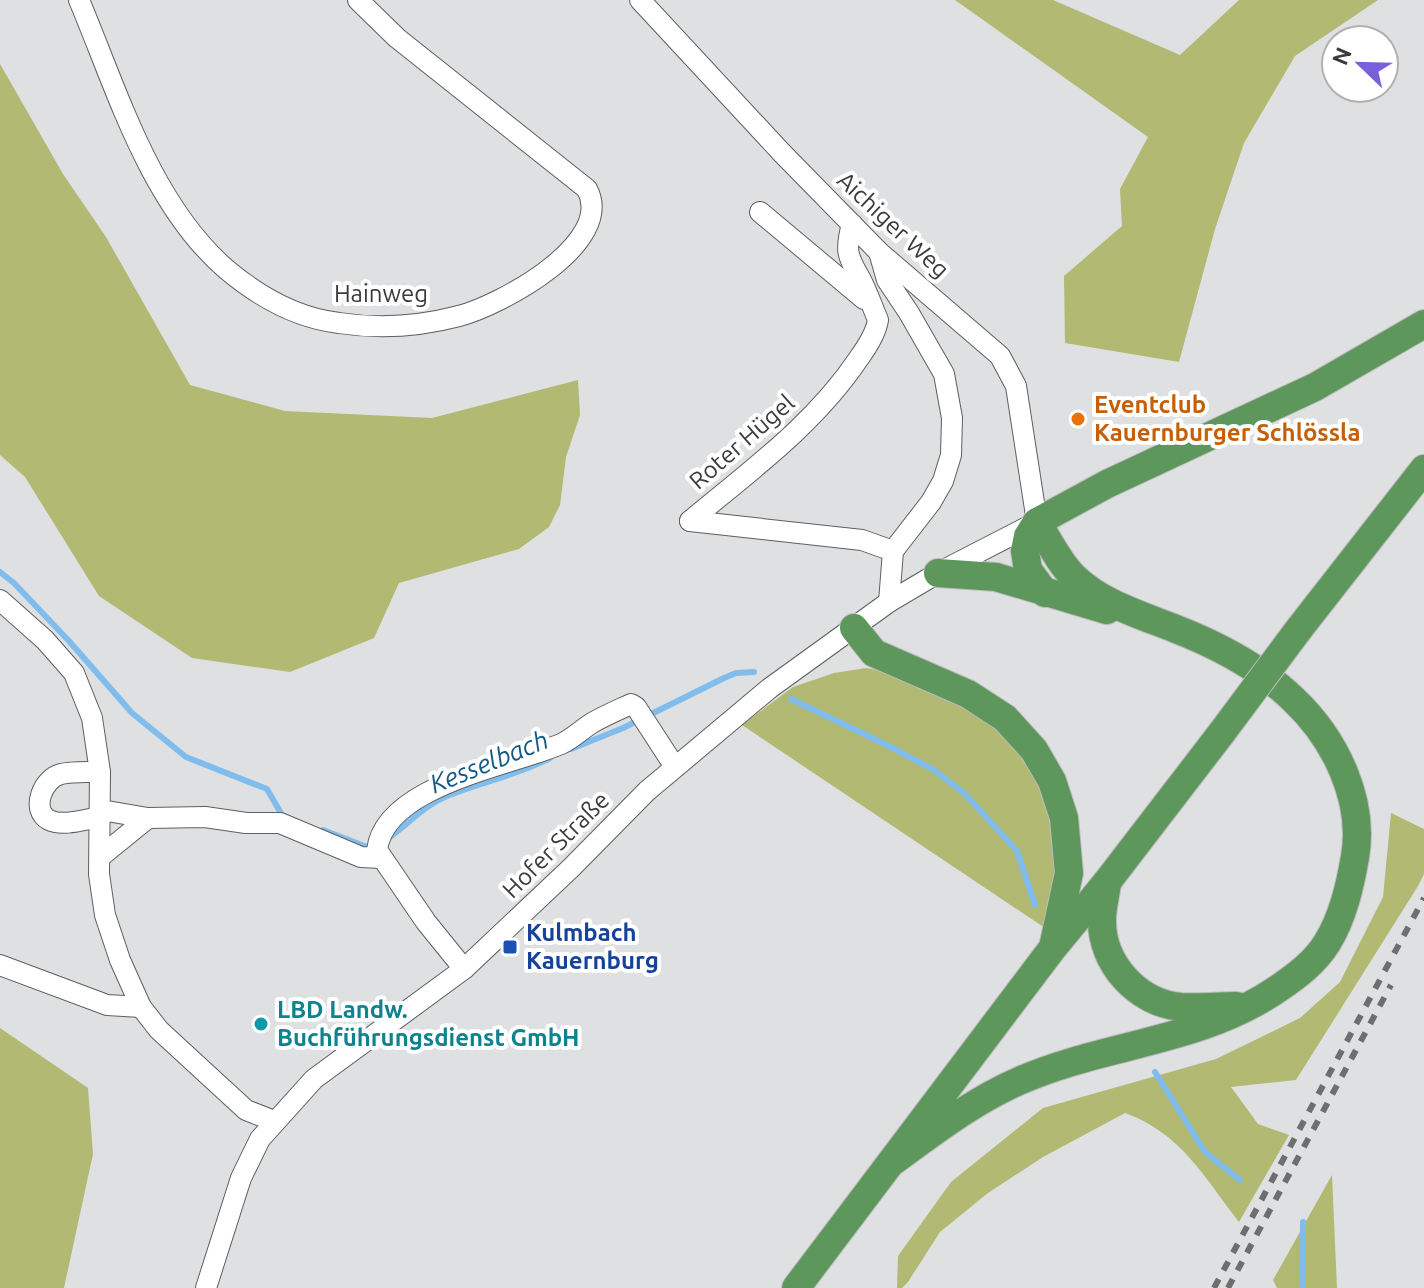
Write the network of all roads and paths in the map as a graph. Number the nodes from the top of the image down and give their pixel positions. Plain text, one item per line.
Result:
1 (79, 0) edge
2 (358, 0) edge
3 (640, 0) edge
4 (760, 212) dead end
5 (852, 224) junction
6 (879, 252) junction
7 (873, 308) junction
8 (1424, 324) edge
9 (1424, 469) edge
10 (1037, 522) junction
11 (893, 551) junction
12 (938, 573) junction
13 (1045, 593) junction
14 (0, 600) edge
15 (889, 602) junction
16 (1143, 617) junction
17 (854, 628) junction
18 (675, 767) junction
19 (100, 772) junction
20 (101, 813) junction
21 (148, 818) junction
22 (379, 848) junction
23 (100, 857) junction
24 (1107, 882) junction
25 (0, 947) edge
26 (1052, 949) junction
27 (0, 965) edge
28 (464, 969) junction
29 (20, 971) junction
30 (1253, 1006) junction
31 (141, 1007) junction
32 (274, 1121) junction
33 (892, 1162) junction
34 (206, 1288) edge
35 (796, 1288) edge

1 - 2 street, Hainweg
3 - 5 street, Aichiger Weg
4 - 7 street
5 - 6 street, Aichiger Weg
5 - 7 street
6 - 10 street, Aichiger Weg
6 - 11 street
7 - 11 street, Roter Hügel
8 - 10 highway
9 - 24 highway, bridge
10 - 12 street, Hofer Straße
10 - 13 highway
10 - 16 highway
11 - 15 street
12 - 13 highway
12 - 15 street, Hofer Straße
13 - 16 highway
14 - 19 street
15 - 17 street, Hofer Straße
16 - 30 highway
17 - 18 street, Hofer Straße
17 - 26 highway
18 - 22 street
18 - 28 street, Hofer Straße
19 - 20 street
19 - 20 street
20 - 21 street
20 - 23 street
21 - 22 street
21 - 23 street
22 - 28 street
23 - 31 street
24 - 26 highway
24 - 30 highway
25 - 29 street
26 - 33 highway
27 - 29 street
28 - 32 street, Hofer Straße
29 - 31 street
30 - 33 highway
31 - 32 street
32 - 34 street, Hofer Straße
33 - 35 highway

